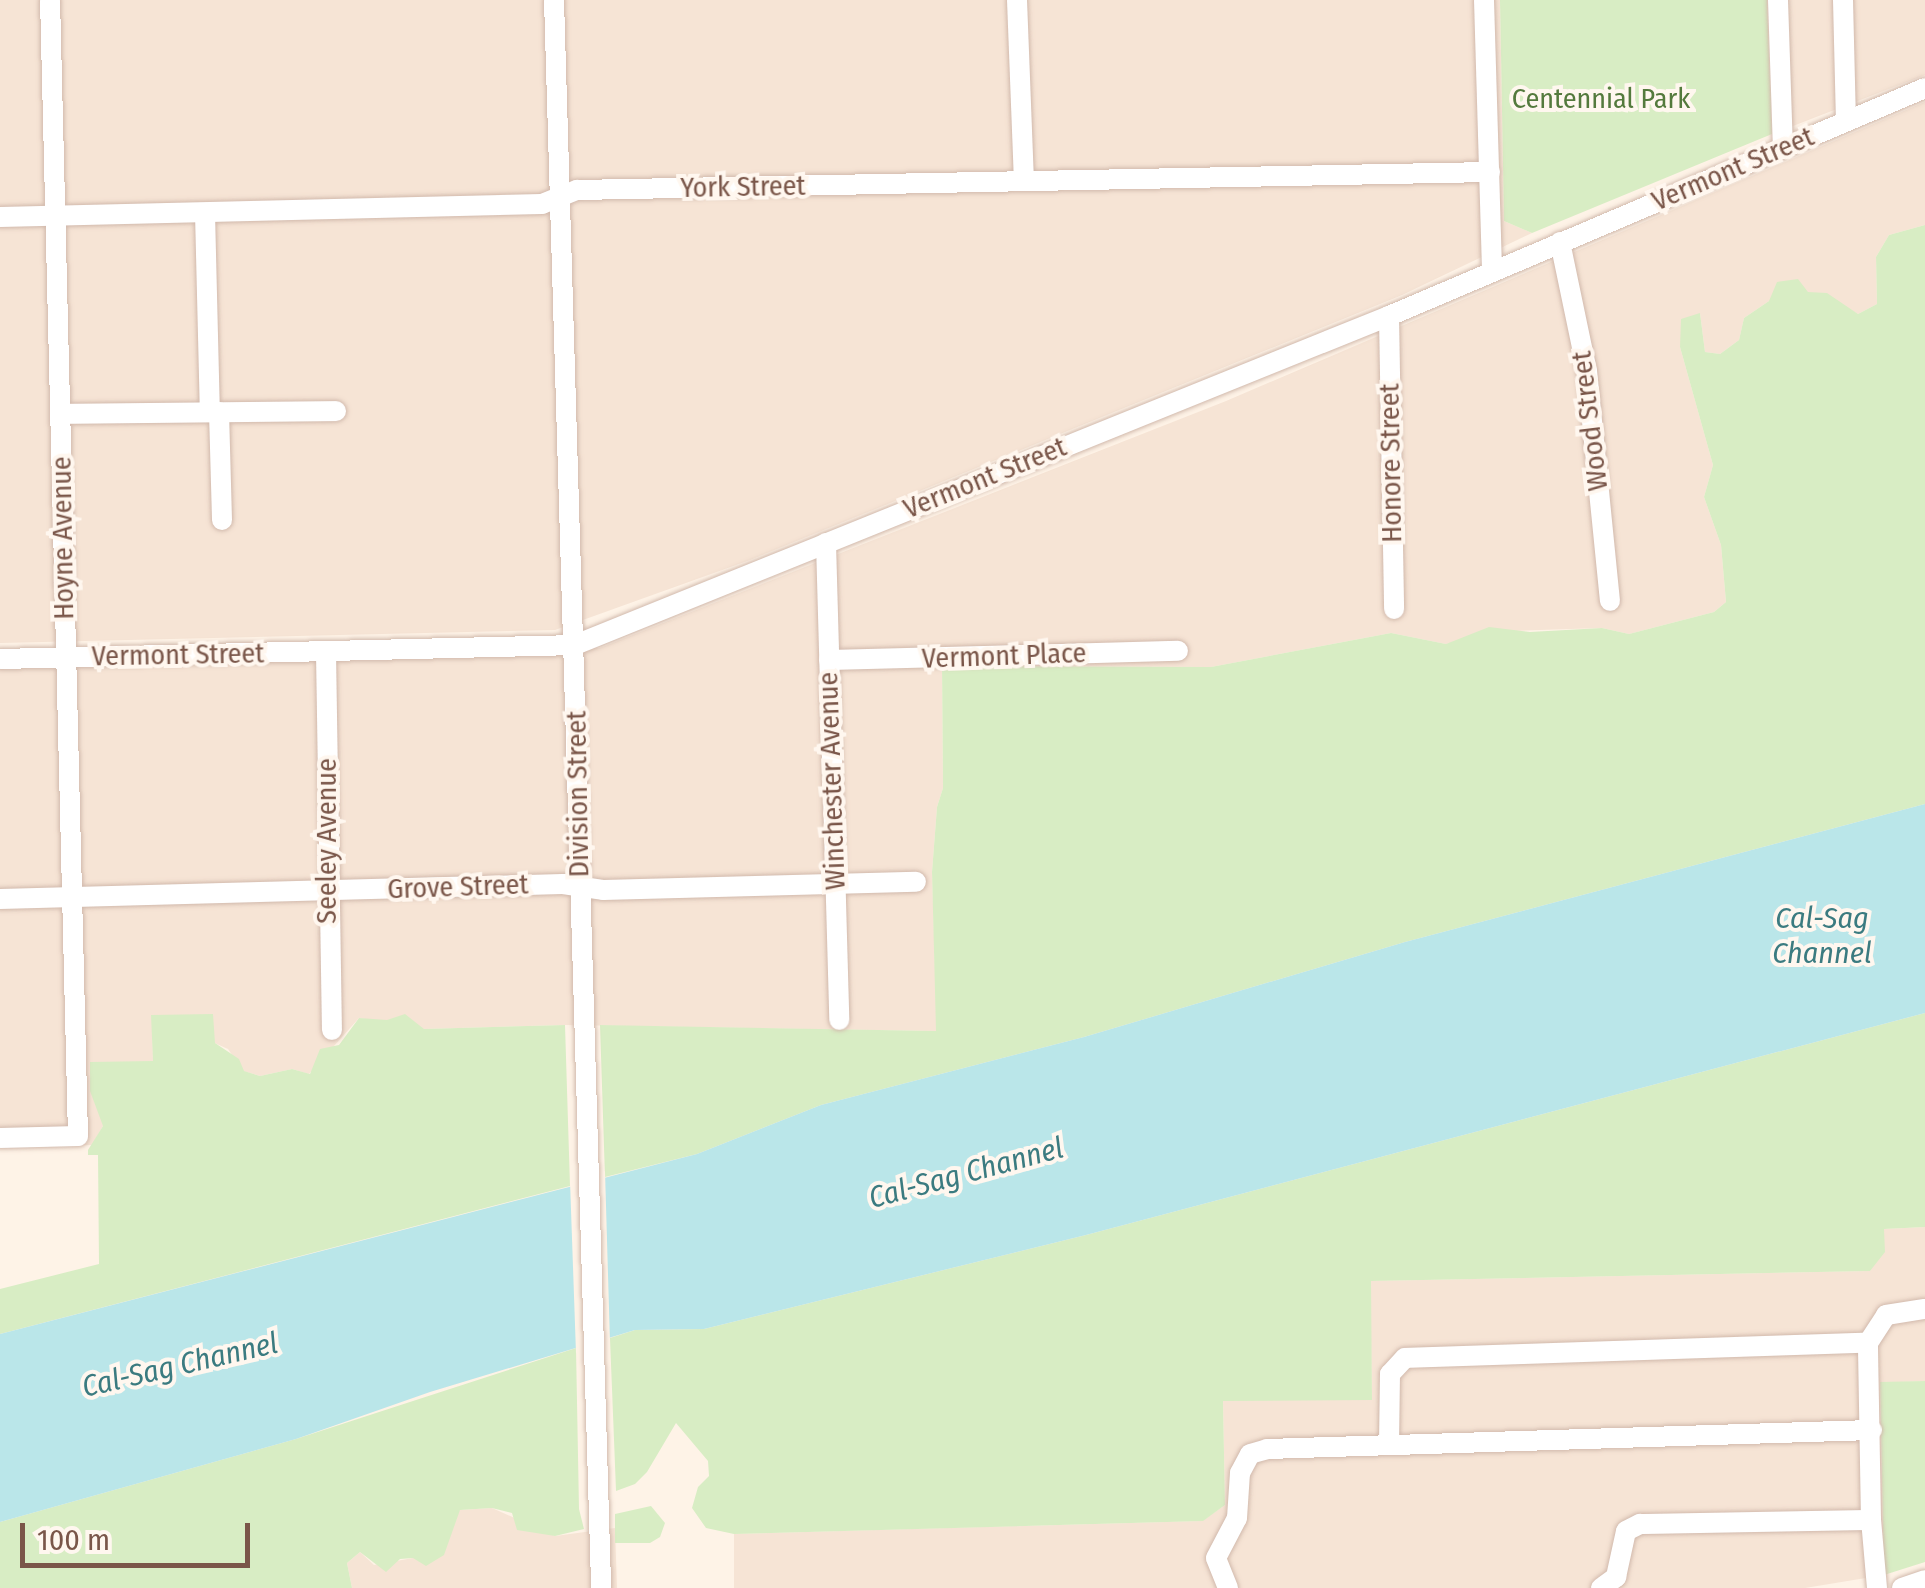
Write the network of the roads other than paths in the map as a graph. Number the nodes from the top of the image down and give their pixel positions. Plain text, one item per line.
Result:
1 (50, 0) edge
2 (554, 0) edge
3 (1018, 0) edge
4 (1484, 0) edge
5 (1778, 0) edge
6 (1843, 0) edge
7 (1925, 88) edge
8 (1846, 121) junction
9 (1783, 148) junction
10 (1490, 172) junction
11 (1024, 181) junction
12 (560, 197) junction
13 (205, 213) junction
14 (55, 216) junction
15 (0, 217) edge
16 (1560, 242) junction
17 (1492, 271) junction
18 (1388, 316) junction
19 (336, 411) dead end
20 (214, 412) junction
21 (60, 414) junction
22 (222, 520) dead end
23 (826, 543) junction
24 (1610, 601) dead end
25 (1394, 609) dead end
26 (575, 645) junction
27 (1178, 651) dead end
28 (326, 652) junction
29 (66, 658) junction
30 (0, 659) edge
31 (829, 660) junction
32 (916, 882) dead end
33 (834, 884) junction
34 (580, 887) junction
35 (327, 890) junction
36 (72, 897) junction
37 (0, 899) edge
38 (839, 1020) dead end
39 (332, 1030) dead end
40 (0, 1138) edge
41 (1925, 1309) edge
42 (1868, 1344) junction
43 (1872, 1430) junction
44 (1389, 1445) junction
45 (1871, 1520) junction
46 (1925, 1580) edge
47 (600, 1588) edge
48 (1228, 1588) edge
49 (1601, 1588) edge
50 (1877, 1588) edge
51 (1902, 1588) edge

1 - 14 street, Hoyne Avenue
2 - 12 street, Division Street
3 - 11 street
4 - 10 street
5 - 9 street
6 - 8 street
7 - 8 street, Vermont Street
8 - 9 street, Vermont Street
9 - 16 street, Vermont Street
10 - 11 street, York Street
10 - 17 street
11 - 12 street, York Street
12 - 13 street, York Street
12 - 26 street, Division Street
13 - 14 street, York Street
13 - 20 street
14 - 15 street, York Street
14 - 21 street, Hoyne Avenue
16 - 17 street, Vermont Street
16 - 24 street, Wood Street
17 - 18 street, Vermont Street
18 - 23 street, Vermont Street
18 - 25 street, Honore Street
19 - 20 street
20 - 21 street
20 - 22 street
21 - 29 street, Hoyne Avenue
23 - 26 street, Vermont Street
23 - 31 street, Winchester Avenue
26 - 28 street, Vermont Street
26 - 34 street, Division Street
27 - 31 street, Vermont Place
28 - 29 street, Vermont Street
28 - 35 street, Seeley Avenue
29 - 30 street, Vermont Street
29 - 36 street, Hoyne Avenue
31 - 33 street, Winchester Avenue
32 - 33 street, Grove Street
33 - 34 street, Grove Street
33 - 38 street, Winchester Avenue
34 - 35 street, Grove Street
34 - 47 street, Division Street
35 - 36 street, Grove Street
35 - 39 street, Seeley Avenue
36 - 37 street, Grove Street
36 - 40 street, Hoyne Avenue
41 - 42 street
42 - 43 street
42 - 44 street
43 - 44 street
43 - 45 street
44 - 48 street
45 - 49 street
45 - 50 street
46 - 51 street

